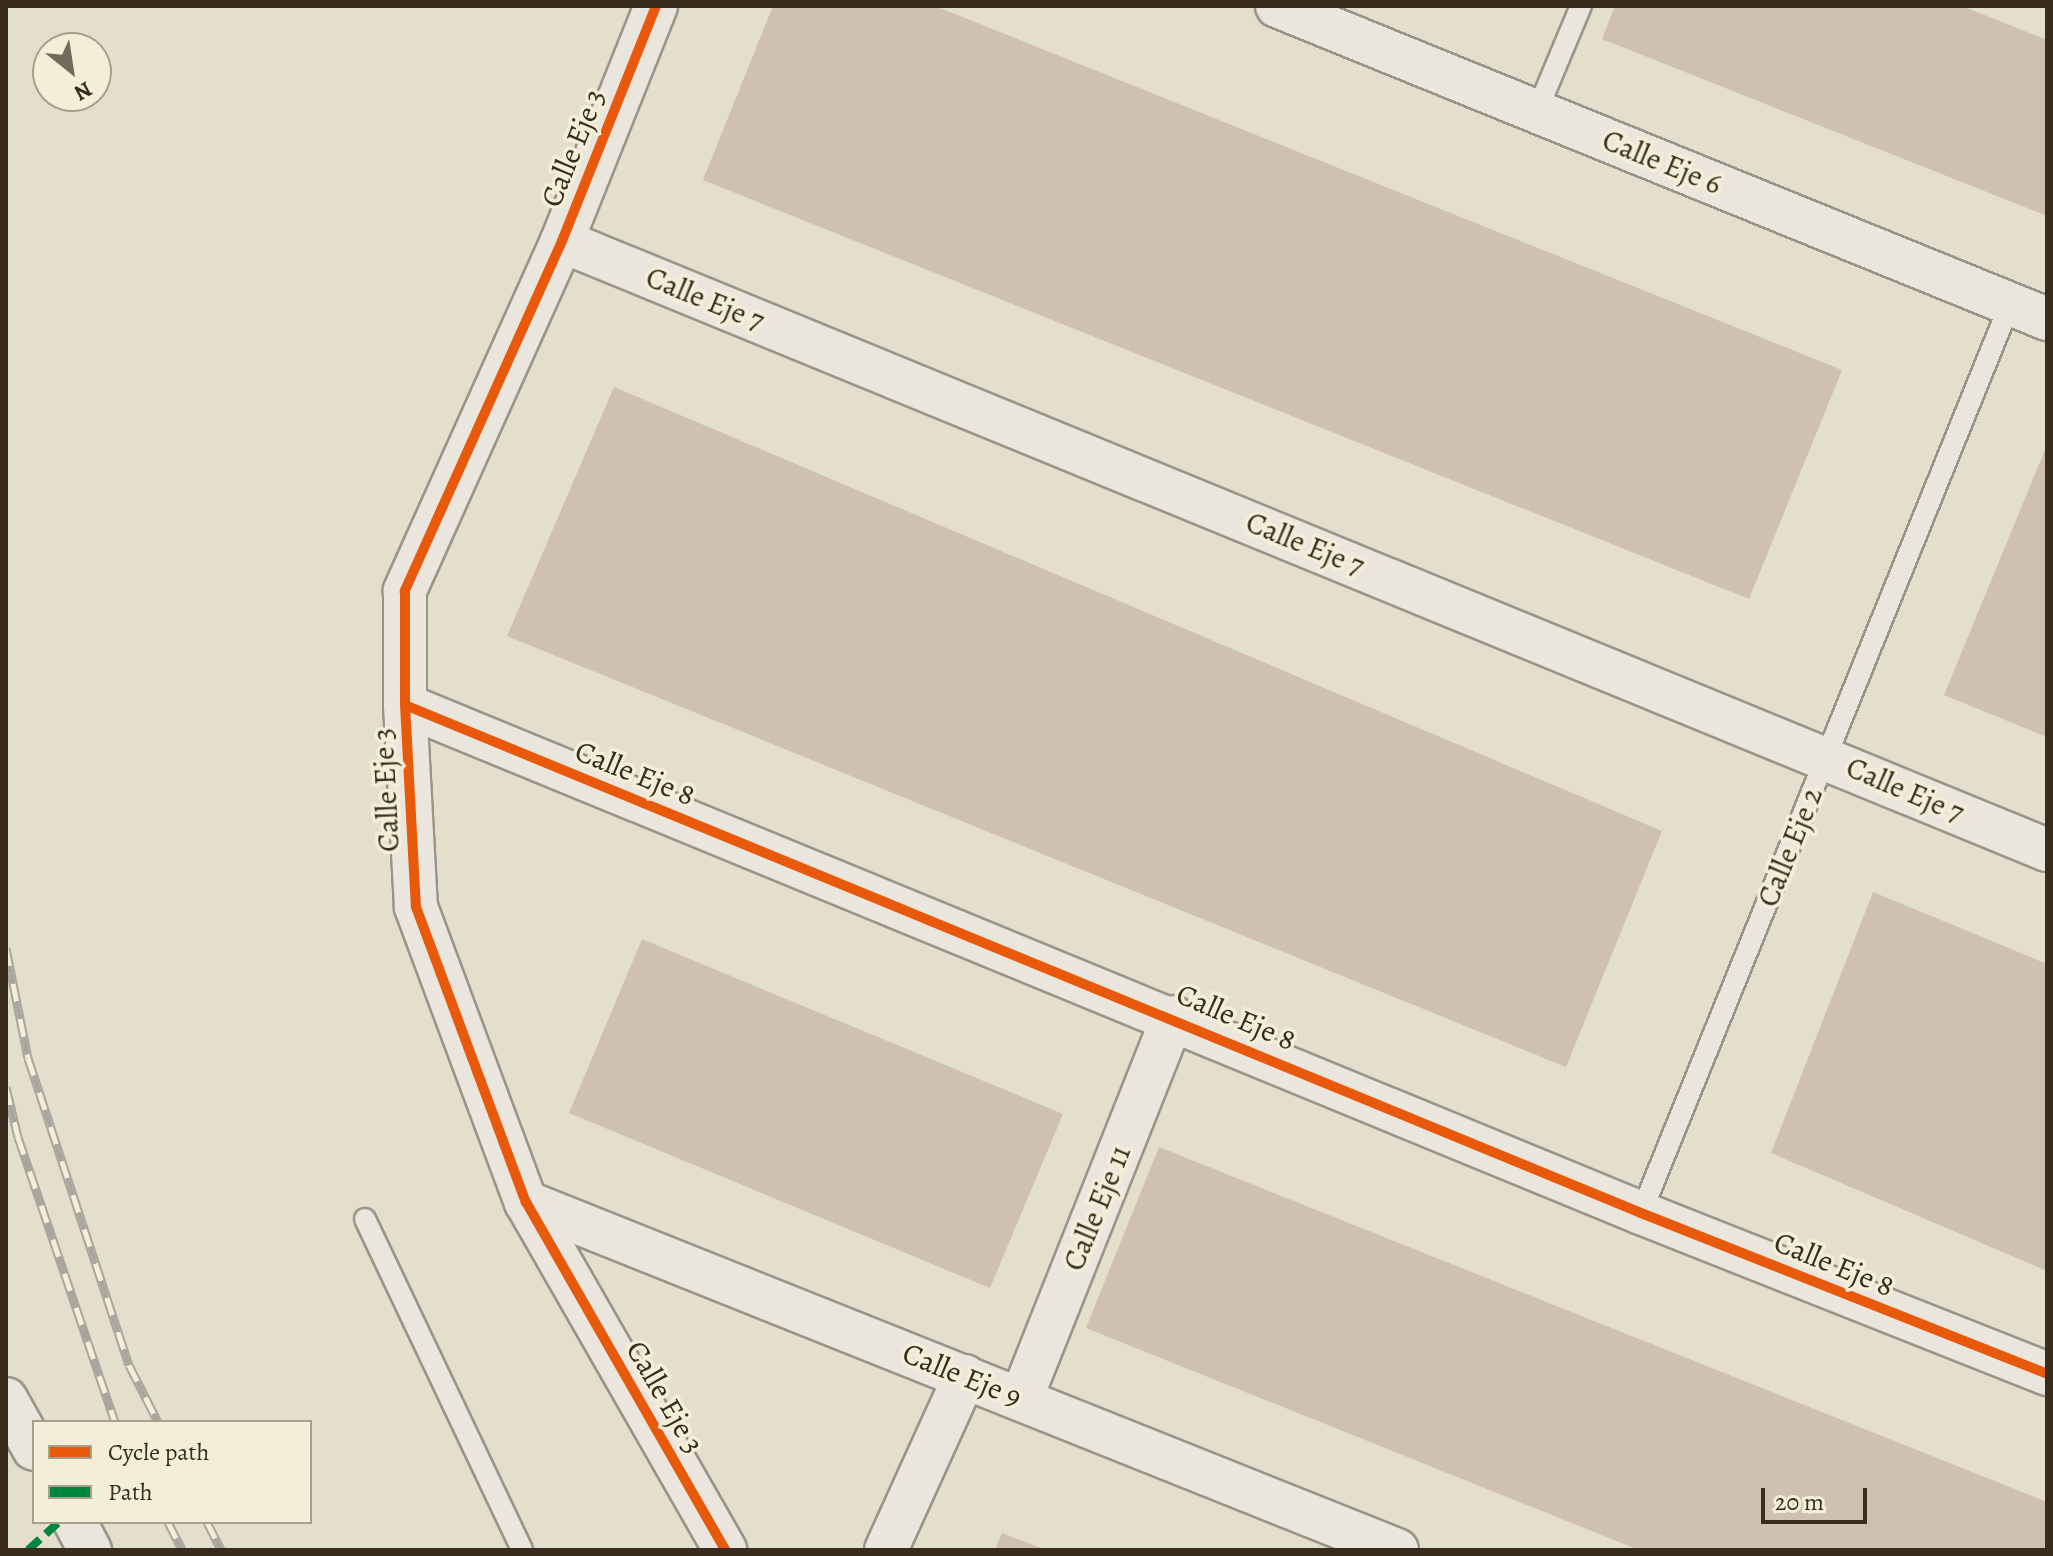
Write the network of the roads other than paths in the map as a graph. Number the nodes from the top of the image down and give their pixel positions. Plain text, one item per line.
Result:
1 (656, 6) edge
2 (1277, 6) edge
3 (1581, 6) edge
4 (1537, 111) junction
5 (562, 241) junction
6 (2029, 311) edge
7 (405, 705) junction
8 (1826, 757) junction
9 (2047, 850) edge
10 (1173, 1017) junction
11 (526, 1202) junction
12 (1641, 1213) junction
13 (365, 1219) dead end
14 (2047, 1374) edge
15 (965, 1376) junction
16 (6, 1399) edge
17 (1021, 1399) junction
18 (32, 1445) edge
19 (76, 1524) edge
20 (90, 1550) edge
21 (522, 1550) edge
22 (725, 1550) edge
23 (886, 1550) edge
24 (1397, 1550) edge

1 - 5 street, Calle Eje 3
2 - 4 street, Calle Eje 6
3 - 4 lane
4 - 6 street, Calle Eje 6
5 - 7 street, Calle Eje 3
5 - 8 street, Calle Eje 7
6 - 8 lane, Calle Eje 2
7 - 10 street, Calle Eje 8
7 - 11 street, Calle Eje 3
8 - 9 street, Calle Eje 7
8 - 12 lane, Calle Eje 2
10 - 12 street, Calle Eje 8
10 - 17 street, Calle Eje 11
11 - 15 street, Calle Eje 9
11 - 22 street, Calle Eje 3
12 - 14 street, Calle Eje 8
13 - 21 lane
15 - 17 street, Calle Eje 9
15 - 23 street
16 - 18 street
17 - 24 street, Calle Eje 9
19 - 20 street

